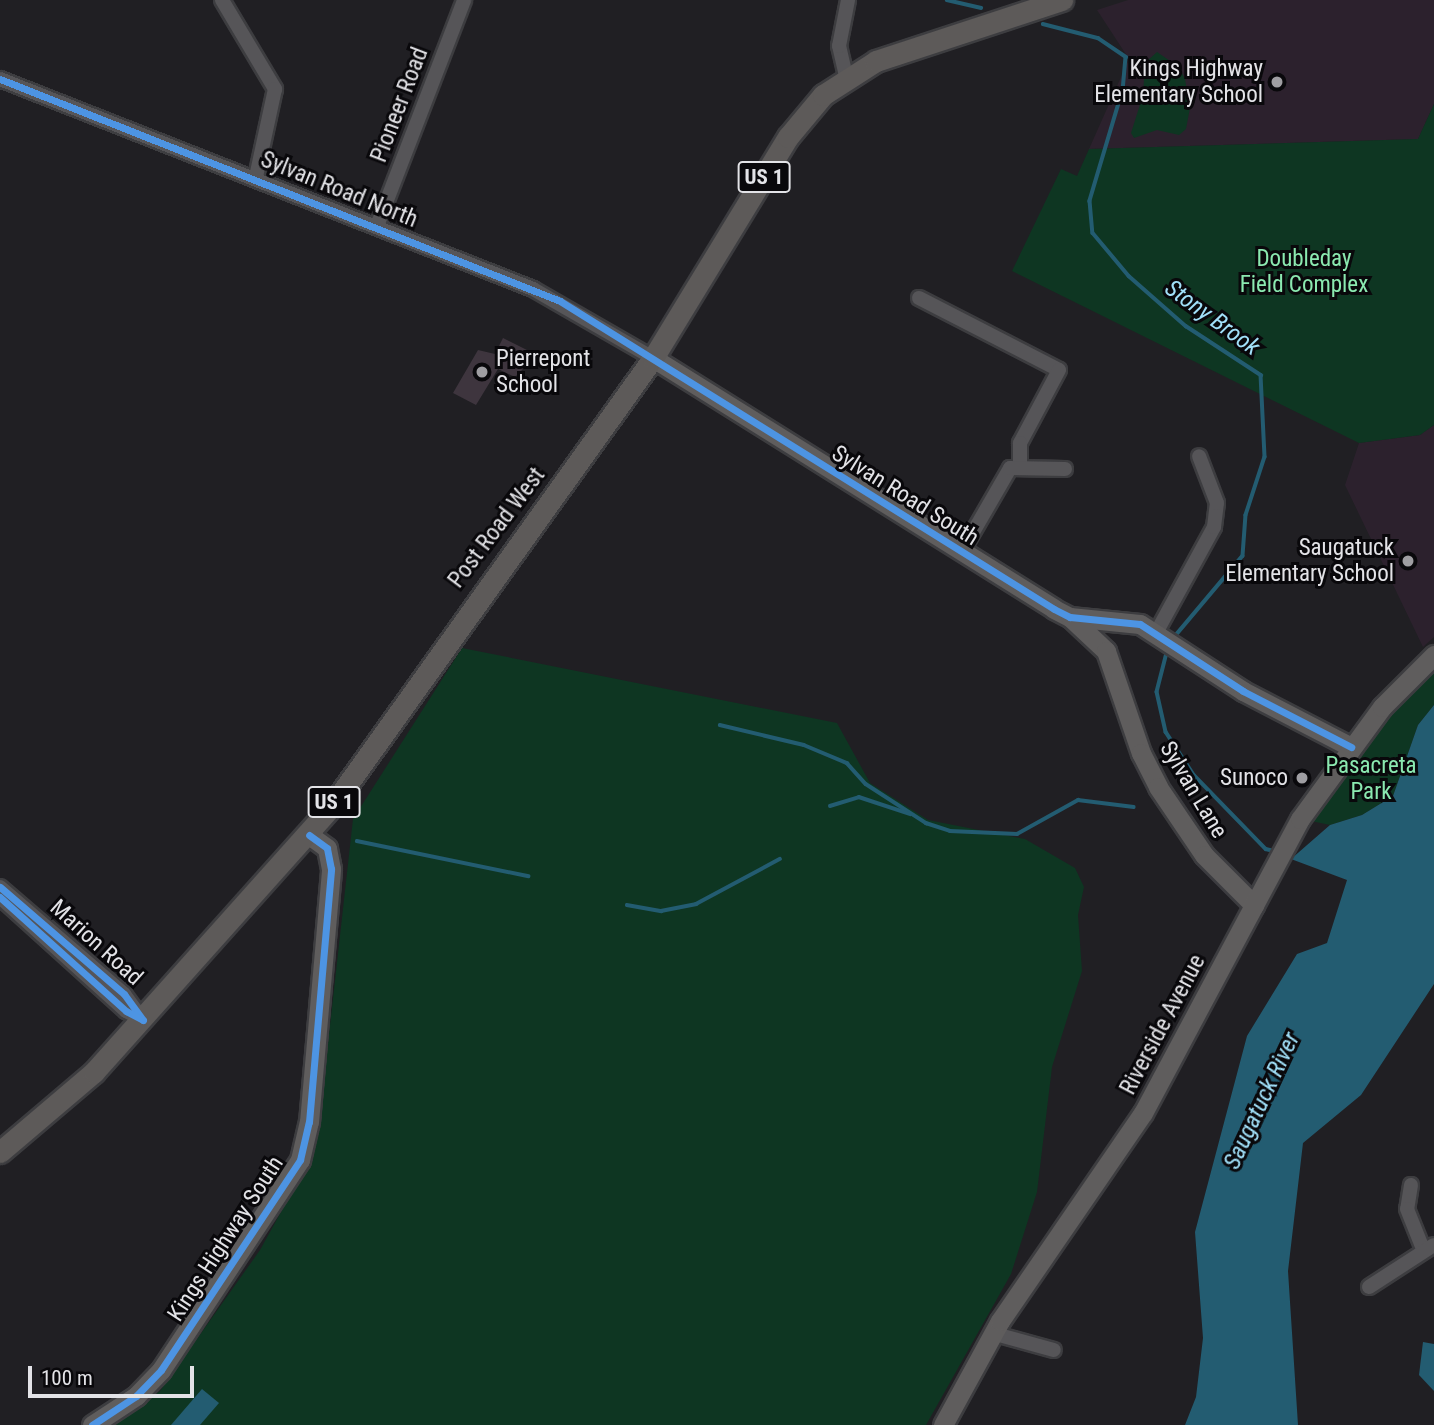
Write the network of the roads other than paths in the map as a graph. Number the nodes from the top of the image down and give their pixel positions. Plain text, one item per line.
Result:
1 (222, 0) edge
2 (464, 0) edge
3 (848, 0) edge
4 (1062, 0) edge
5 (846, 76) junction
6 (0, 79) edge
7 (256, 177) junction
8 (377, 226) junction
9 (919, 299) dead end
10 (653, 358) junction
11 (1199, 456) dead end
12 (1020, 465) junction
13 (1065, 469) dead end
14 (961, 553) junction
15 (1070, 617) junction
16 (1161, 637) junction
17 (1105, 651) junction
18 (1434, 655) edge
19 (1351, 747) junction
20 (309, 835) junction
21 (0, 887) edge
22 (0, 897) edge
23 (1254, 905) junction
24 (143, 1020) junction
25 (0, 1152) edge
26 (1411, 1185) dead end
27 (1428, 1247) edge
28 (1369, 1287) dead end
29 (992, 1333) junction
30 (1054, 1350) dead end
31 (92, 1425) edge
32 (943, 1425) edge

1 - 7 street
2 - 8 street, Pioneer Road
3 - 5 street
4 - 5 main road, Post Road West / US 1
5 - 10 main road, Post Road West / US 1
6 - 7 street, Sylvan Road North
7 - 8 street, Sylvan Road North
8 - 10 street, Sylvan Road North
9 - 12 street
10 - 14 street, Sylvan Road South
10 - 20 main road, Post Road West / US 1
11 - 16 street
12 - 13 street
12 - 14 street
14 - 15 street, Sylvan Road South
15 - 16 street, Sylvan Road South
15 - 17 street, Sylvan Lane
16 - 17 street, Sylvan Road South
16 - 19 street, Sylvan Road South
17 - 23 street, Sylvan Lane
18 - 19 street, Riverside Avenue
19 - 23 street, Riverside Avenue
20 - 24 main road, Post Road West / US 1
20 - 31 street, Kings Highway South
21 - 24 street, Marion Road
22 - 24 street, Marion Road
23 - 29 street, Riverside Avenue
24 - 25 main road, Post Road West / US 1
26 - 27 street
27 - 28 street
29 - 30 street
29 - 32 street, Riverside Avenue

